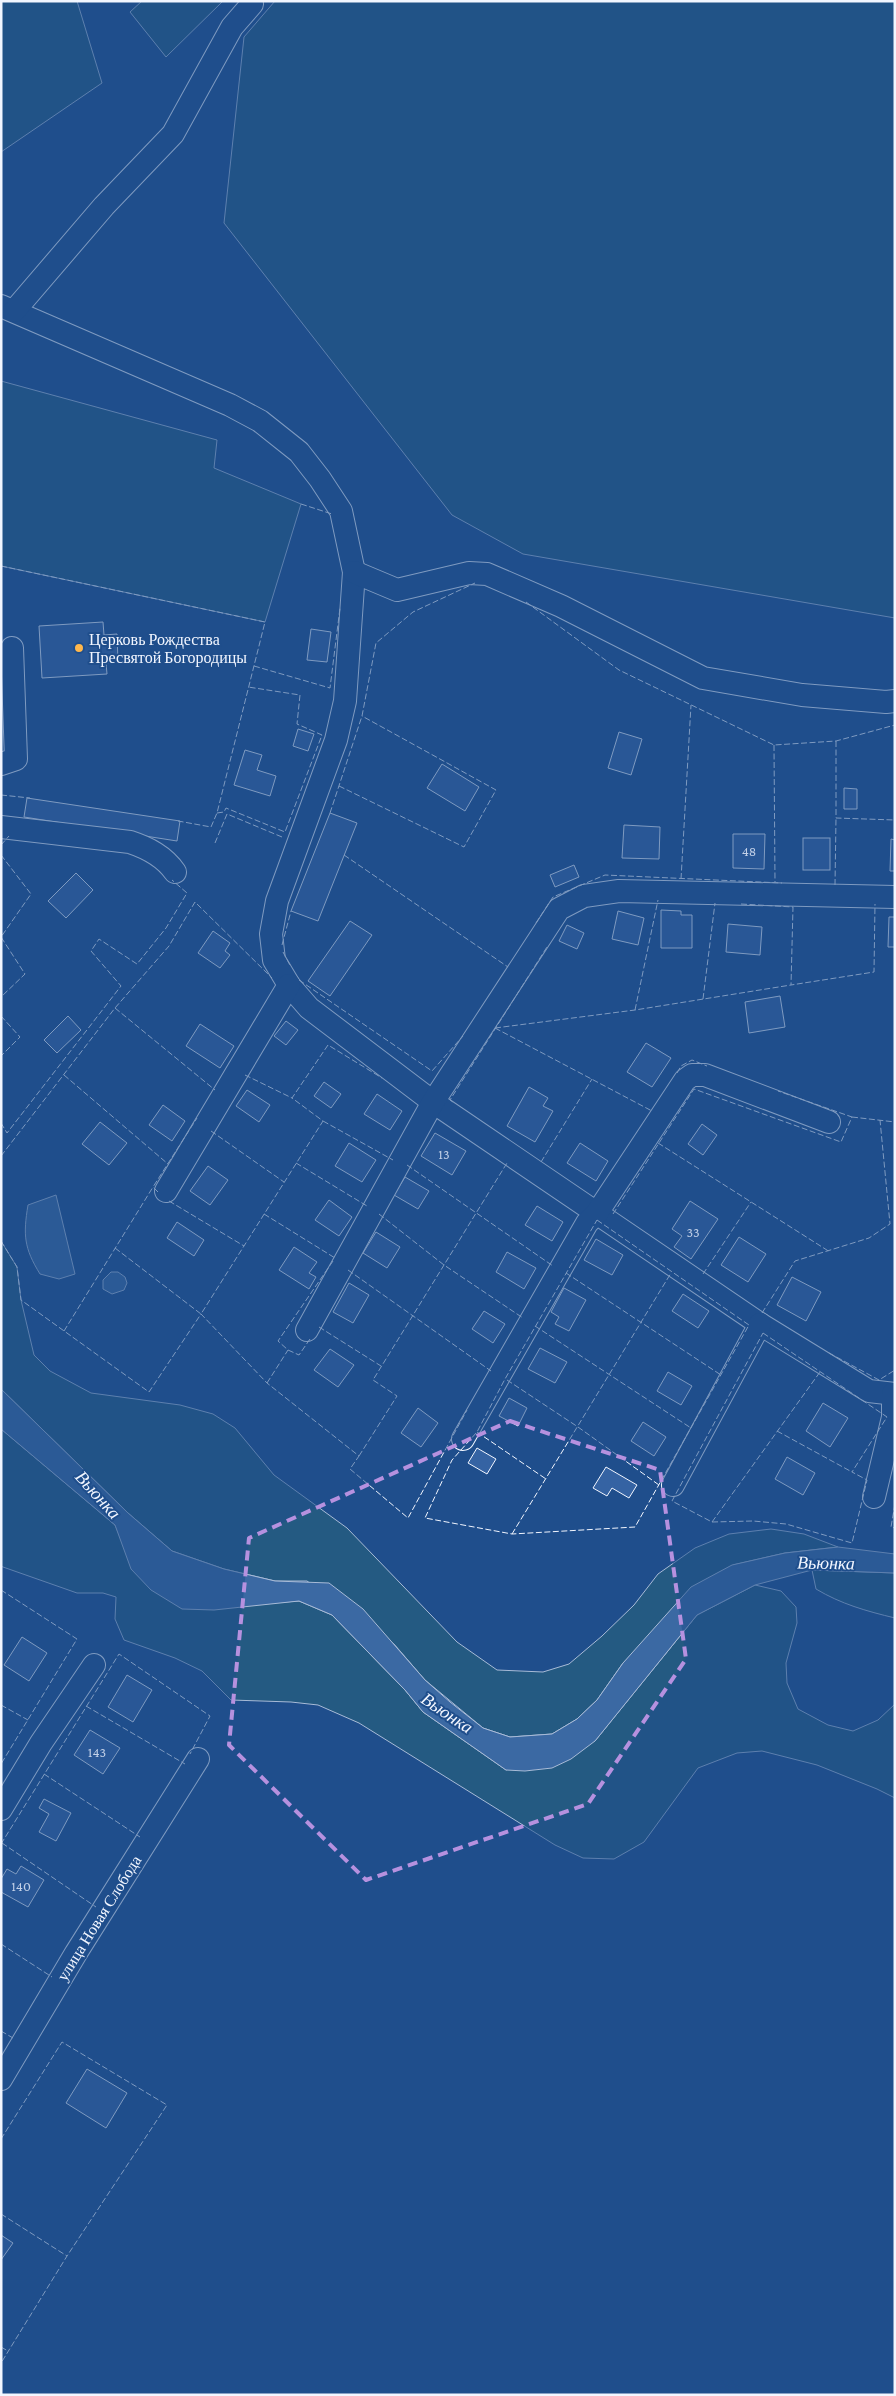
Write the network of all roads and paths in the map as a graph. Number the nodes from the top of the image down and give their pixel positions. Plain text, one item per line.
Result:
1 (250, 1) edge
2 (8, 309) edge
3 (354, 572) junction
4 (12, 648) dead end
5 (895, 701) edge
6 (1, 764) edge
7 (1, 827) edge
8 (175, 872) dead end
9 (895, 897) edge
10 (289, 985) junction
11 (433, 1102) junction
12 (829, 1122) dead end
13 (166, 1191) dead end
14 (597, 1213) junction
15 (760, 1324) junction
16 (307, 1330) dead end
17 (894, 1394) edge
18 (463, 1439) dead end
19 (673, 1485) dead end
20 (874, 1497) dead end
21 (94, 1665) dead end
22 (198, 1759) dead end
23 (1, 1808) edge
24 (1, 2078) edge

1 - 2 street
2 - 3 street
3 - 5 street
3 - 10 street
4 - 6 street
7 - 8 street
9 - 11 street
10 - 11 street
10 - 13 street
11 - 14 street
11 - 16 street
12 - 14 street
14 - 15 street
14 - 18 street
15 - 17 street
15 - 19 street
17 - 20 street
21 - 23 street
22 - 24 street, улица Новая Слобода

